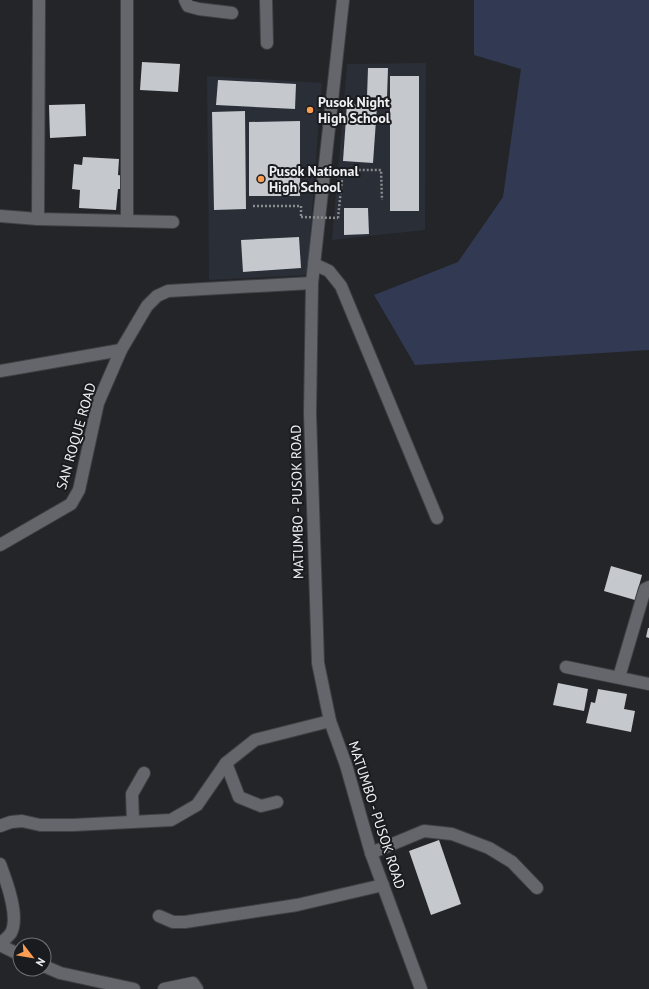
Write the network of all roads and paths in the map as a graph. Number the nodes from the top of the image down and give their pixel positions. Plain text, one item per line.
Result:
1 (39, 0) edge
2 (127, 0) edge
3 (186, 0) edge
4 (266, 0) edge
5 (343, 0) edge
6 (232, 14) dead end
7 (267, 43) dead end
8 (382, 200) dead end
9 (252, 206) dead end
10 (0, 216) edge
11 (38, 219) junction
12 (127, 221) junction
13 (173, 222) dead end
14 (314, 264) junction
15 (312, 283) junction
16 (121, 350) junction
17 (0, 371) edge
18 (437, 518) dead end
19 (0, 545) edge
20 (649, 587) edge
21 (566, 667) dead end
22 (619, 677) junction
23 (649, 684) edge
24 (330, 721) junction
25 (226, 762) junction
26 (144, 773) dead end
27 (277, 802) dead end
28 (133, 821) junction
29 (0, 826) edge
30 (371, 852) junction
31 (0, 864) edge
32 (383, 885) junction
33 (537, 888) dead end
34 (159, 916) dead end
35 (0, 945) edge
36 (12, 951) edge
37 (52, 970) edge
38 (134, 989) edge
39 (164, 989) edge
40 (197, 989) edge
41 (421, 989) edge

1 - 11 street
2 - 12 street
3 - 6 street
4 - 7 street
5 - 14 street, MATUMBO - PUSOK ROAD
8 - 9 path, bridge
10 - 11 street
11 - 12 street
12 - 13 street
14 - 15 street, MATUMBO - PUSOK ROAD
14 - 18 street
15 - 16 street, SAN ROQUE ROAD
15 - 24 street, MATUMBO - PUSOK ROAD
16 - 17 street
16 - 19 street, SAN ROQUE ROAD
20 - 22 street
21 - 22 street
22 - 23 street
24 - 25 street
24 - 30 street, MATUMBO - PUSOK ROAD
25 - 27 street
25 - 28 street
26 - 28 street
28 - 29 street
30 - 32 street, MATUMBO - PUSOK ROAD
30 - 33 street
31 - 35 street
32 - 34 street
32 - 41 street, MATUMBO - PUSOK ROAD
35 - 36 street
37 - 38 street
39 - 40 street

